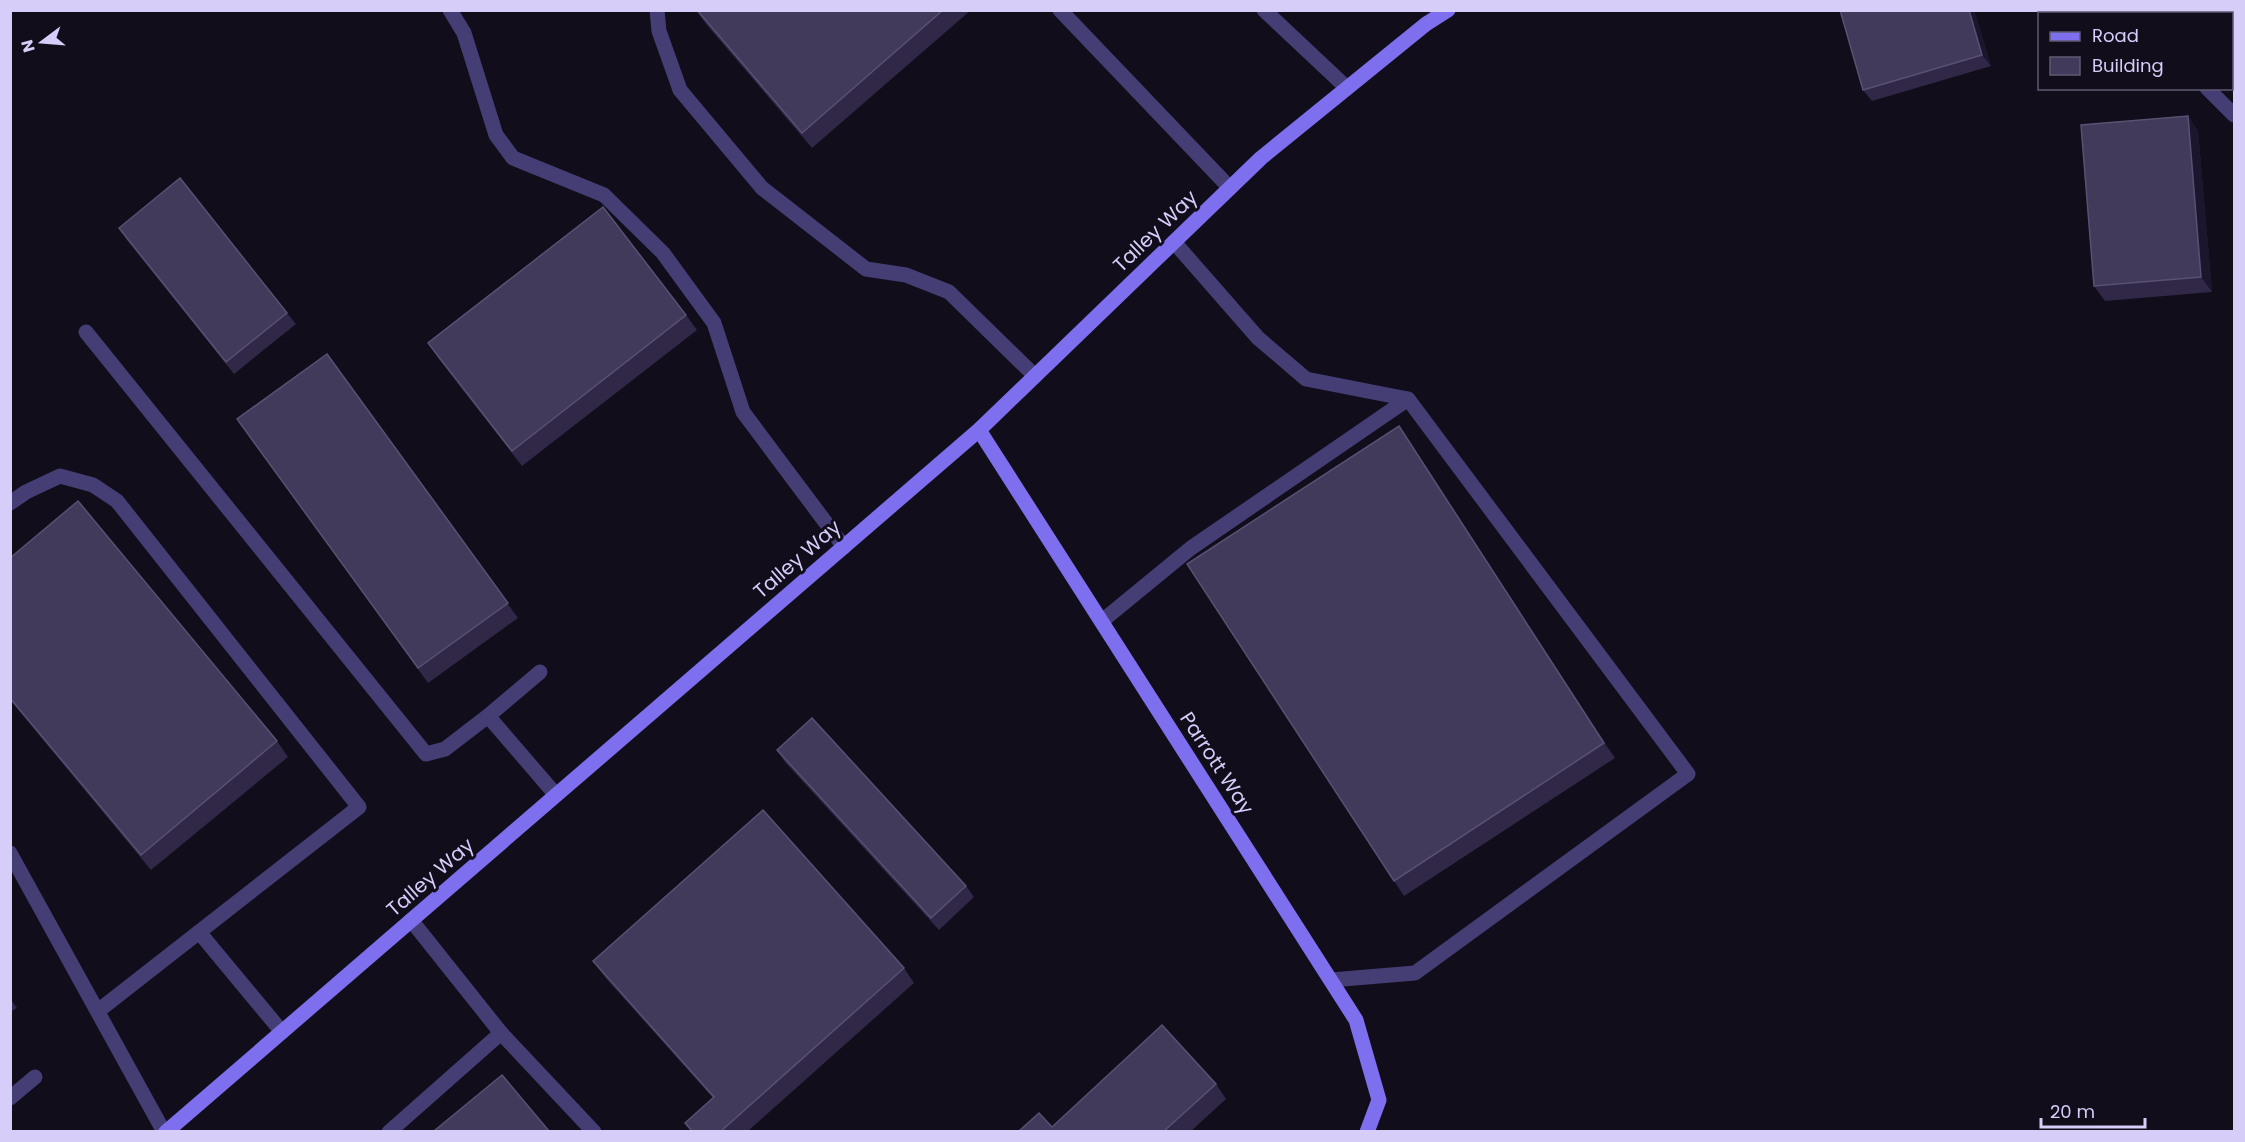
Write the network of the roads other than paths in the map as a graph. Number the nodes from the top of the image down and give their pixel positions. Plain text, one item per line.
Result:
1 (450, 10) edge
2 (657, 10) edge
3 (1060, 10) edge
4 (1264, 10) edge
5 (1448, 10) edge
6 (1347, 88) junction
7 (2209, 90) edge
8 (2235, 115) edge
9 (1230, 188) junction
10 (1174, 242) junction
11 (86, 332) dead end
12 (1035, 376) junction
13 (1408, 399) junction
14 (979, 430) junction
15 (10, 503) edge
16 (844, 547) junction
17 (1102, 621) junction
18 (540, 672) dead end
19 (488, 716) junction
20 (556, 795) junction
21 (10, 853) edge
22 (411, 920) junction
23 (200, 932) junction
24 (1331, 980) junction
25 (98, 1011) junction
26 (282, 1032) junction
27 (501, 1033) junction
28 (35, 1077) dead end
29 (10, 1098) edge
30 (165, 1131) edge
31 (389, 1131) edge
32 (594, 1131) edge
33 (1367, 1131) edge

1 - 16 lane
2 - 12 lane
3 - 9 lane
4 - 6 lane
5 - 6 main road, Talley Way
6 - 9 main road, Talley Way
7 - 8 lane
9 - 10 main road, Talley Way
10 - 12 main road, Talley Way
10 - 13 lane
11 - 19 lane
12 - 14 main road, Talley Way
13 - 17 lane
13 - 24 lane
14 - 16 main road, Talley Way
14 - 17 main road, Parrott Way
15 - 23 lane
16 - 20 main road, Talley Way
17 - 24 main road, Parrott Way
18 - 19 lane
19 - 20 lane
20 - 22 main road, Talley Way
21 - 25 lane
22 - 26 main road, Talley Way
22 - 27 lane
23 - 25 lane
23 - 26 lane
24 - 33 main road, Parrott Way
25 - 30 lane
26 - 30 main road, Talley Way
27 - 31 lane
27 - 32 lane
28 - 29 lane

